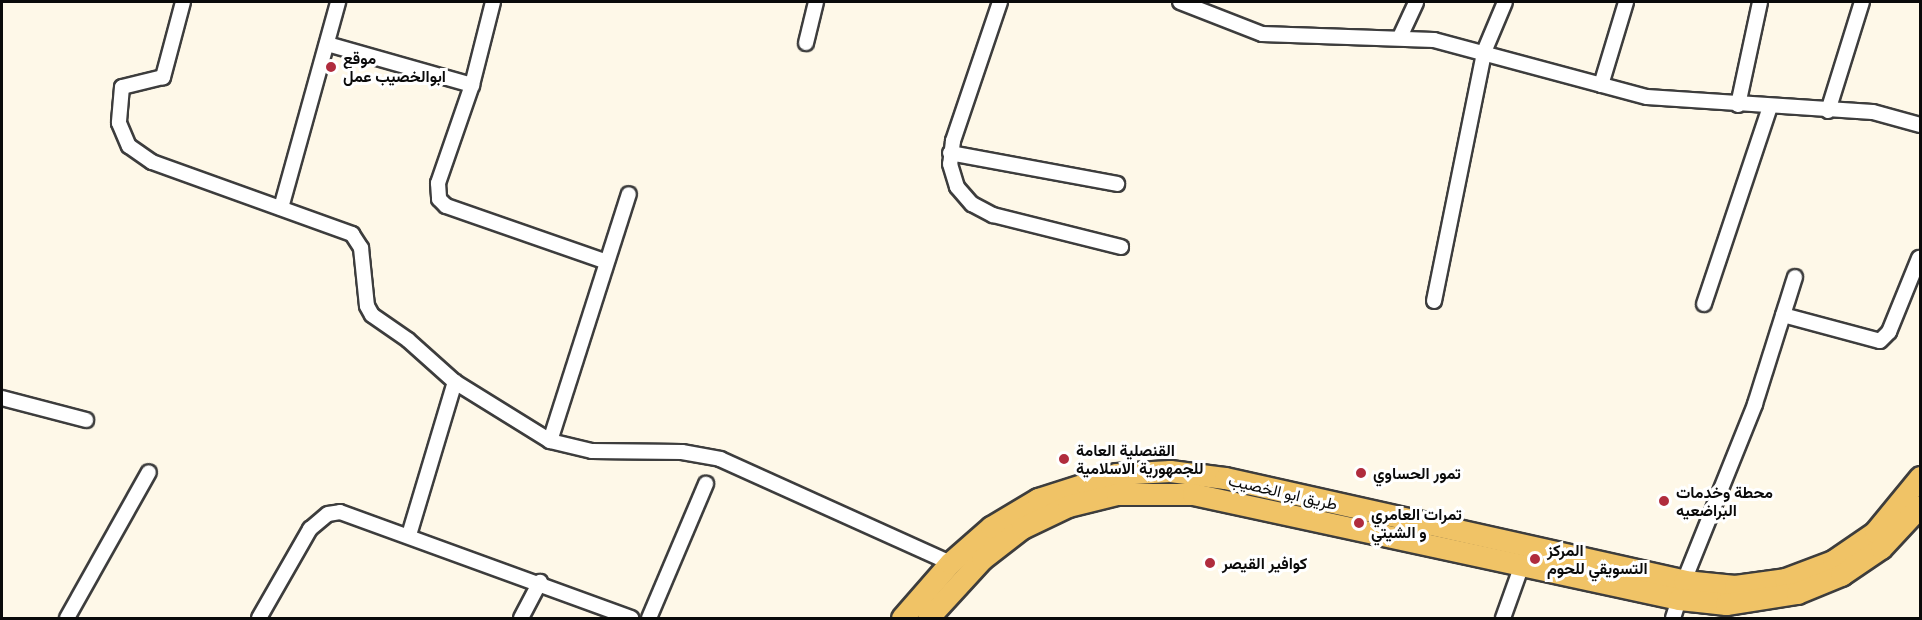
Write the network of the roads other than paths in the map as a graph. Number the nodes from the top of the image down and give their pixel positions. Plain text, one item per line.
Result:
1 (183, 2) edge
2 (339, 2) edge
3 (493, 2) edge
4 (816, 2) edge
5 (1000, 2) edge
6 (1180, 2) edge
7 (1416, 2) edge
8 (1505, 2) edge
9 (1626, 2) edge
10 (1760, 2) edge
11 (1862, 2) edge
12 (1211, 8) edge
13 (1400, 37) junction
14 (806, 43) dead end
15 (327, 44) junction
16 (1484, 52) junction
17 (472, 84) junction
18 (1601, 86) junction
19 (1738, 105) junction
20 (1770, 107) junction
21 (1828, 111) junction
22 (1920, 125) edge
23 (950, 153) junction
24 (1117, 184) dead end
25 (629, 194) dead end
26 (282, 208) junction
27 (1121, 247) dead end
28 (1919, 258) dead end
29 (607, 261) junction
30 (1795, 277) dead end
31 (1434, 301) dead end
32 (1704, 304) dead end
33 (1783, 315) junction
34 (455, 382) junction
35 (2, 398) edge
36 (86, 420) dead end
37 (550, 441) junction
38 (149, 472) dead end
39 (1920, 477) edge
40 (706, 484) dead end
41 (1920, 506) edge
42 (409, 535) junction
43 (950, 563) junction
44 (1522, 564) junction
45 (540, 582) junction
46 (1678, 600) edge
47 (67, 618) edge
48 (259, 618) edge
49 (521, 618) edge
50 (631, 618) edge
51 (649, 618) edge
52 (902, 618) edge
53 (928, 618) edge
54 (1503, 618) edge

1 - 26 street
2 - 15 street
3 - 17 street
4 - 14 street
5 - 23 street
6 - 12 street
7 - 13 street
8 - 16 street
9 - 18 street
10 - 19 street
11 - 21 street
12 - 13 street
13 - 16 street
15 - 17 street
15 - 26 street
16 - 18 street
16 - 31 street
17 - 29 street
18 - 19 street
19 - 20 street
20 - 21 street
20 - 32 street
21 - 22 street
23 - 24 street
23 - 27 street
25 - 29 street
26 - 34 street
28 - 33 street
29 - 37 street
30 - 33 street
33 - 46 street
34 - 37 street
34 - 42 street
35 - 36 street
37 - 43 street
38 - 47 street
39 - 46 main road, طريق ابو الخصيب
40 - 51 street
41 - 46 main road, طريق ابو الخصيب
42 - 45 street
42 - 48 street
43 - 46 main road, طريق ابو الخصيب
43 - 52 main road, طريق ابو الخصيب
44 - 46 main road, طريق ابو الخصيب
44 - 53 main road, طريق ابو الخصيب
44 - 54 street
45 - 49 street
45 - 50 street

